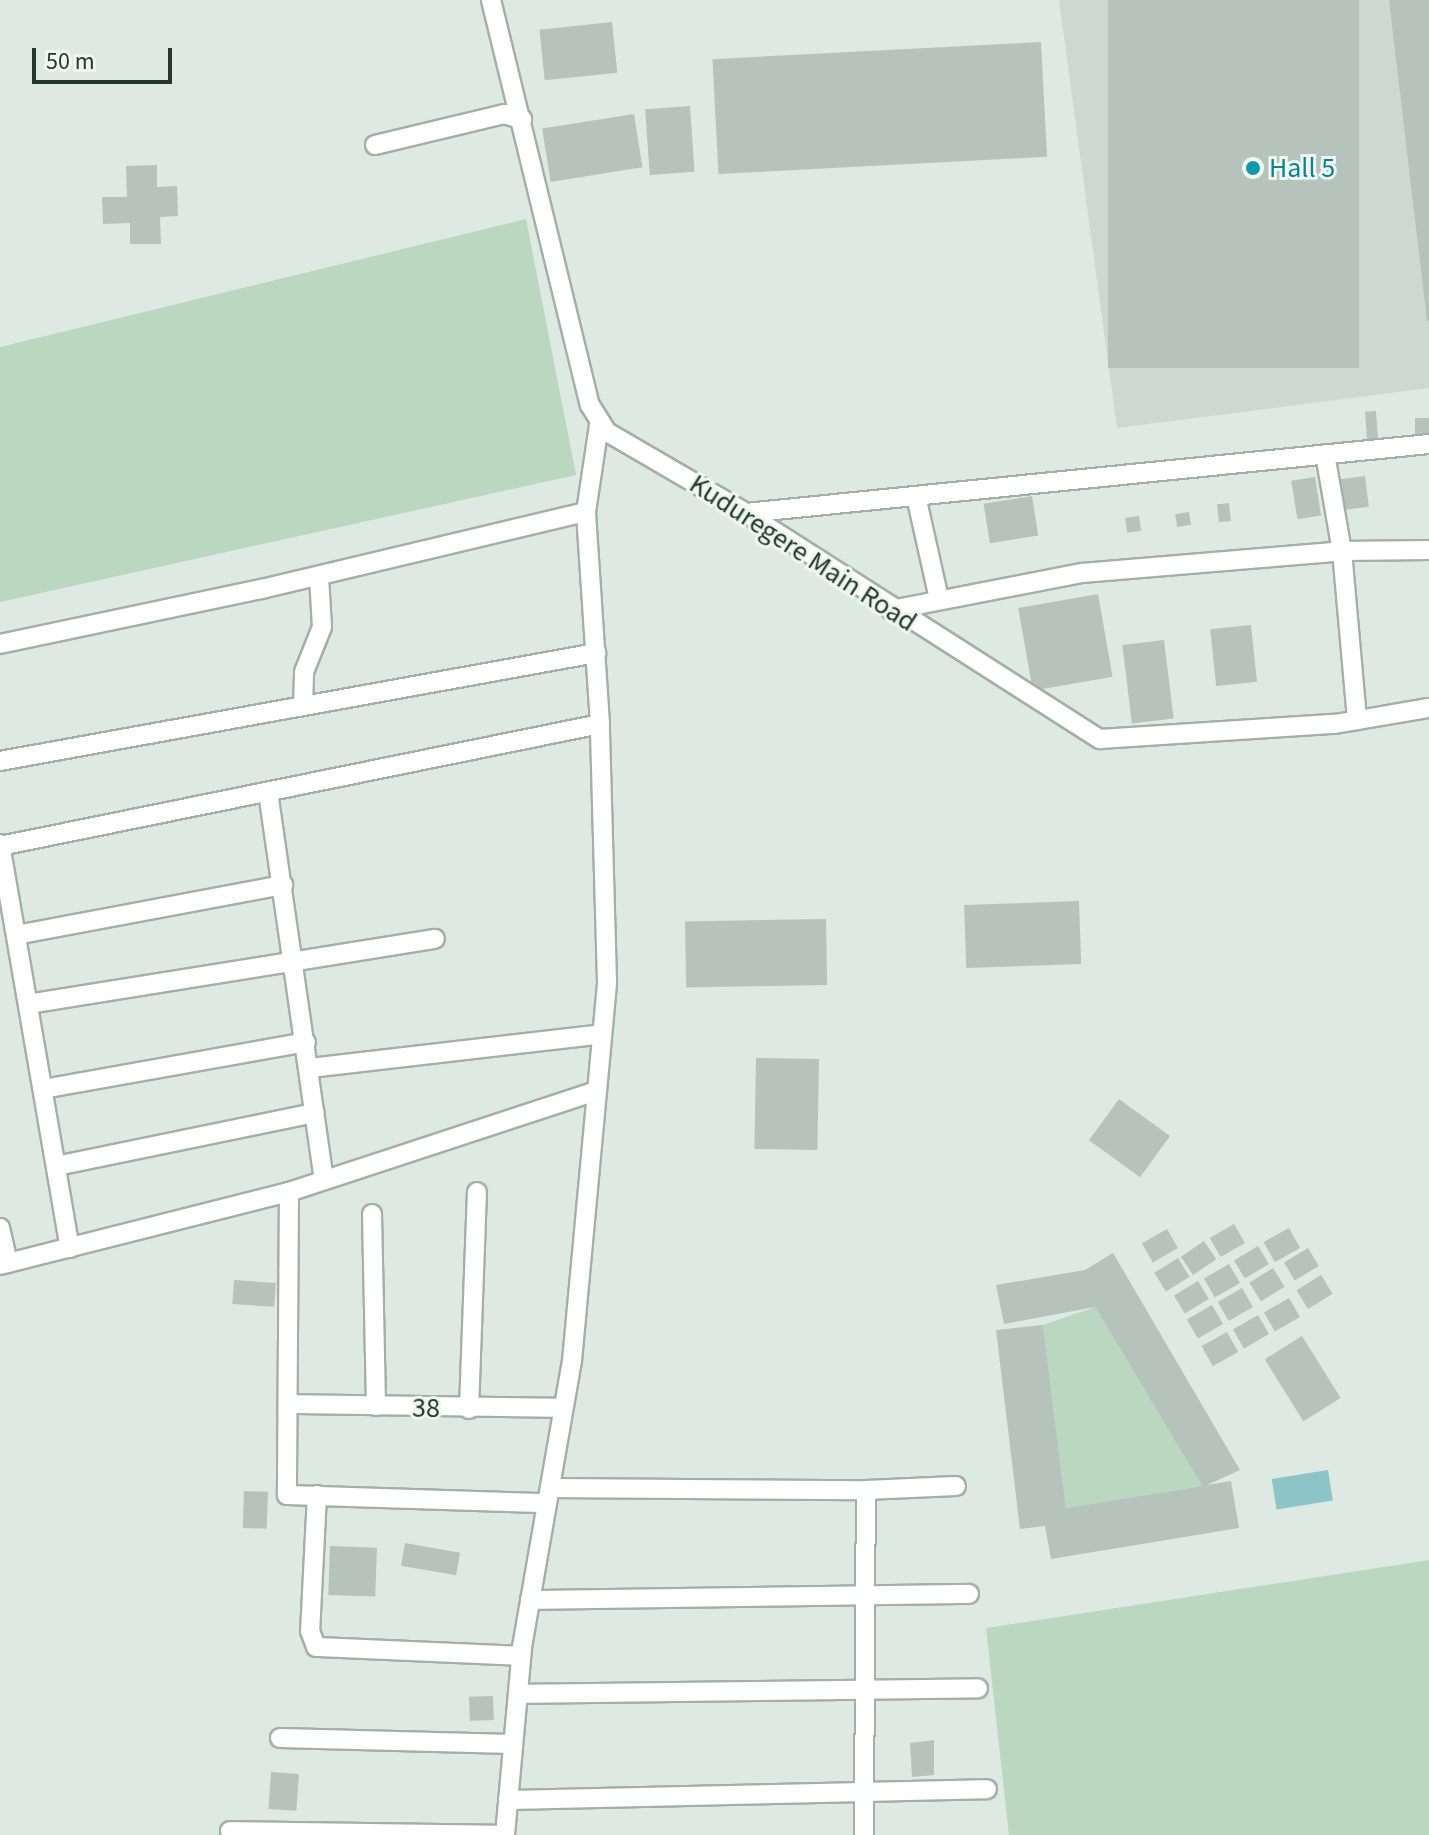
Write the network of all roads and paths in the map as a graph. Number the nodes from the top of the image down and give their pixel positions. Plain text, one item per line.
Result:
1 (493, 1) edge
2 (522, 119) junction
3 (375, 145) dead end
4 (599, 425) junction
5 (1429, 444) edge
6 (1325, 454) junction
7 (916, 496) junction
8 (586, 512) junction
9 (746, 513) junction
10 (1429, 550) edge
11 (1342, 551) junction
12 (319, 576) junction
13 (939, 599) junction
14 (891, 610) junction
15 (0, 644) edge
16 (596, 653) junction
17 (303, 704) junction
18 (1429, 708) edge
19 (1357, 720) junction
20 (600, 724) junction
21 (0, 761) edge
22 (268, 792) junction
23 (0, 845) edge
24 (283, 885) junction
25 (16, 935) junction
26 (435, 939) dead end
27 (296, 961) junction
28 (28, 1004) junction
29 (602, 1034) junction
30 (306, 1042) junction
31 (310, 1068) junction
32 (43, 1089) junction
33 (597, 1091) junction
34 (315, 1113) junction
35 (56, 1166) junction
36 (324, 1179) junction
37 (289, 1192) junction
38 (477, 1192) dead end
39 (372, 1214) dead end
40 (0, 1228) edge
41 (70, 1248) junction
42 (4, 1264) edge
43 (288, 1404) junction
44 (376, 1406) junction
45 (563, 1408) junction
46 (469, 1409) junction
47 (956, 1486) dead end
48 (866, 1490) junction
49 (317, 1495) junction
50 (548, 1496) junction
51 (969, 1594) dead end
52 (865, 1596) junction
53 (530, 1600) junction
54 (521, 1656) junction
55 (978, 1688) dead end
56 (864, 1691) junction
57 (518, 1694) junction
58 (280, 1738) dead end
59 (513, 1744) junction
60 (987, 1789) dead end
61 (864, 1790) junction
62 (508, 1800) junction
63 (230, 1831) dead end
64 (505, 1835) edge
65 (864, 1835) edge

1 - 2 street
2 - 3 street
2 - 4 street
4 - 8 street
4 - 9 street, Kuduregere Main Road
5 - 6 street
6 - 7 street
6 - 11 street
7 - 9 street
7 - 13 street
8 - 12 street
8 - 16 street
9 - 14 street, Kuduregere Main Road
10 - 11 street
11 - 13 street
11 - 19 street
12 - 15 street
12 - 17 street
13 - 14 street
14 - 19 street, Kuduregere Main Road
16 - 17 street
16 - 20 street
17 - 21 street
18 - 19 street, Kuduregere Main Road
20 - 22 street
20 - 29 street
22 - 23 street
22 - 24 street
23 - 25 street
24 - 25 street
24 - 27 street
25 - 28 street
26 - 27 street
27 - 28 street
27 - 30 street
28 - 32 street
29 - 31 street
29 - 33 street
30 - 31 street
30 - 32 street
31 - 34 street
32 - 35 street
33 - 36 street
33 - 45 street
34 - 35 street
34 - 36 street
35 - 41 street
36 - 37 street
37 - 41 street
37 - 43 street
38 - 46 street
39 - 44 street
40 - 42 street
41 - 42 street
43 - 44 street, 38
43 - 49 street
44 - 46 street, 38
45 - 46 street, 38
45 - 50 street
47 - 48 street
48 - 50 street
48 - 52 street
49 - 50 street
49 - 54 street
50 - 53 street
51 - 52 street
52 - 53 street
52 - 56 street
53 - 54 street
54 - 57 street
55 - 56 street
56 - 57 street
56 - 61 street
57 - 59 street
58 - 59 street
59 - 62 street
60 - 61 street
61 - 62 street
61 - 65 street
62 - 64 street
63 - 64 street

